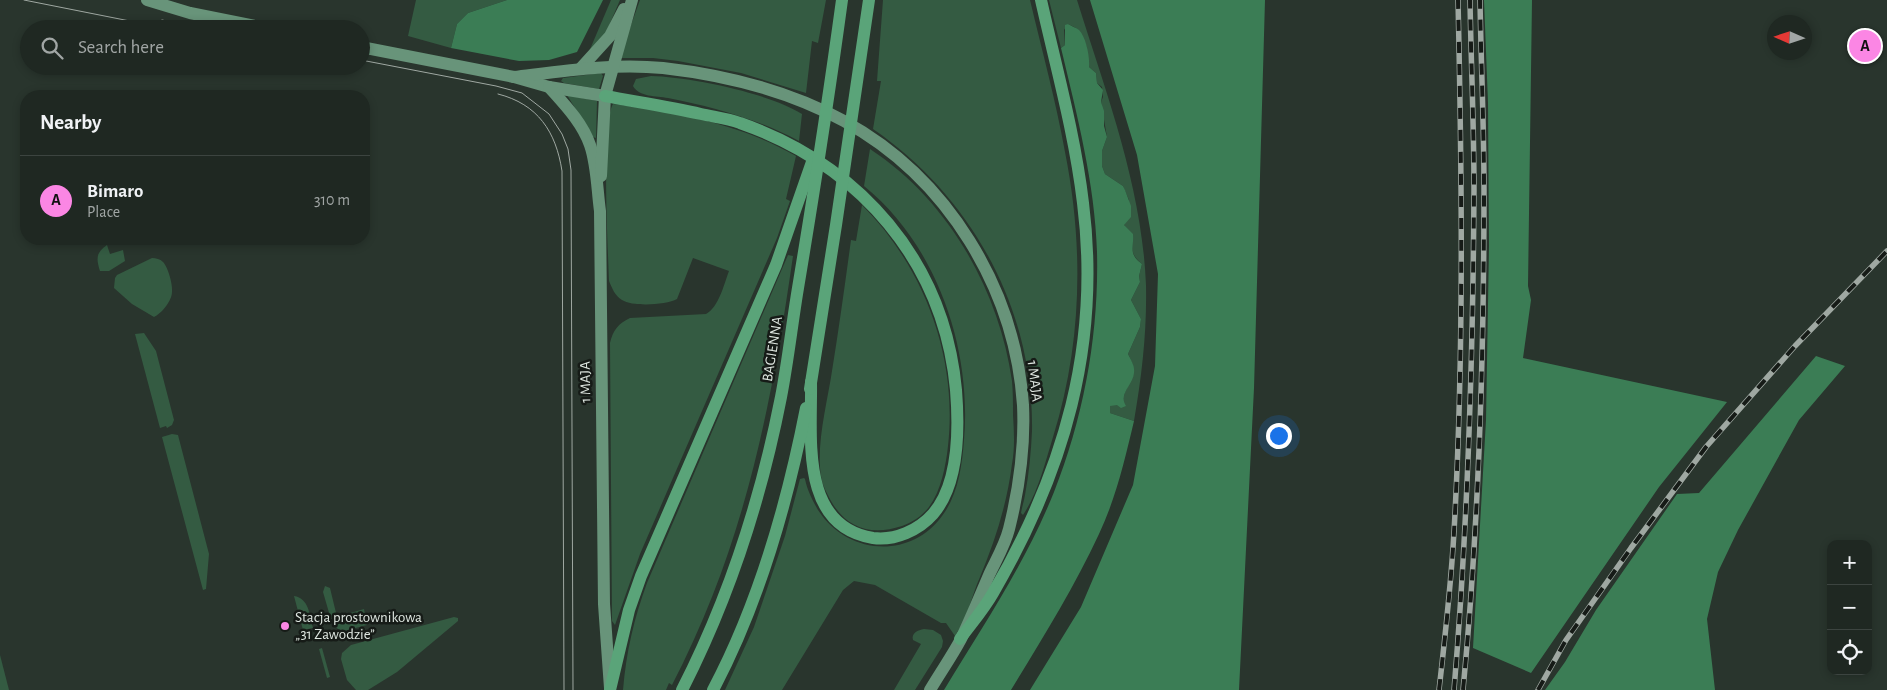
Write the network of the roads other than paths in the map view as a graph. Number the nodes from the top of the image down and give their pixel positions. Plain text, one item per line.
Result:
1 (147, 0) edge
2 (631, 0) edge
3 (842, 0) edge
4 (869, 0) edge
5 (1040, 0) edge
6 (225, 20) edge
7 (370, 49) edge
8 (613, 66) junction
9 (580, 69) junction
10 (514, 77) junction
11 (549, 87) junction
12 (605, 96) junction
13 (824, 129) junction
14 (600, 211) junction
15 (811, 382) junction
16 (960, 639) junction
17 (610, 690) edge
18 (682, 690) edge
19 (713, 690) edge
20 (930, 690) edge

1 - 6 street
2 - 8 street
2 - 9 street
3 - 13 main road, BAGIENNA
4 - 15 main road
5 - 16 main road
7 - 10 street
8 - 9 street, 1 MAJA
8 - 12 street
8 - 16 street, 1 MAJA
9 - 10 street, 1 MAJA
10 - 11 street
11 - 12 street
11 - 14 street, 1 MAJA
12 - 14 street
12 - 15 main road
13 - 17 main road
13 - 18 main road, BAGIENNA
14 - 17 street, 1 MAJA
15 - 19 main road
16 - 20 street, 1 MAJA

